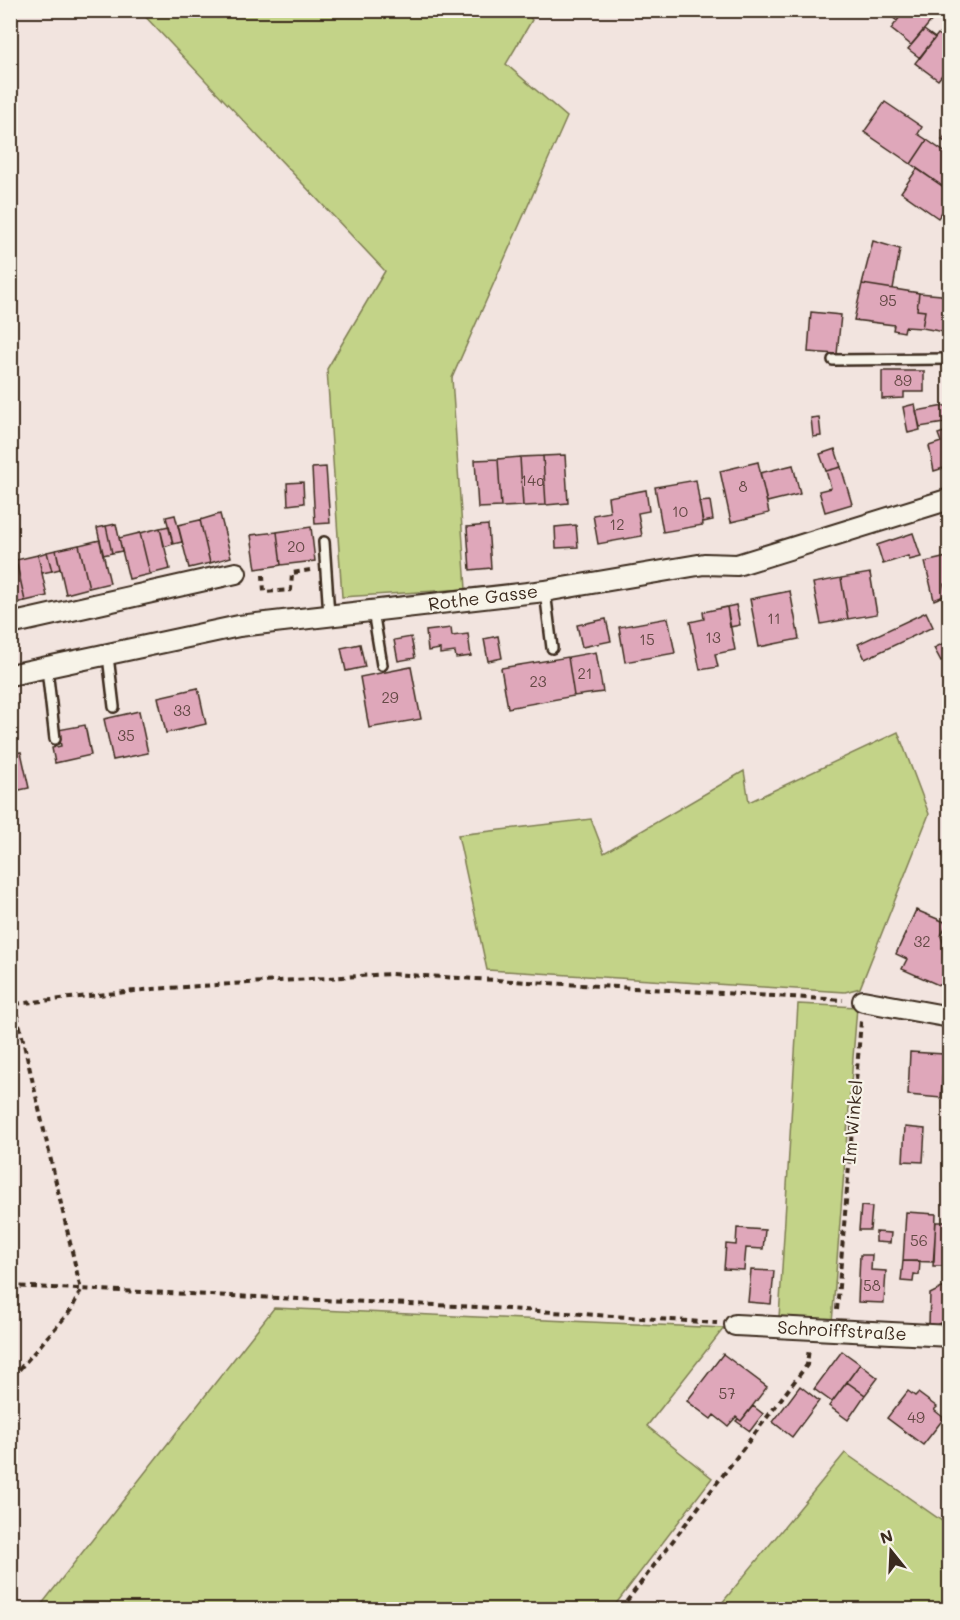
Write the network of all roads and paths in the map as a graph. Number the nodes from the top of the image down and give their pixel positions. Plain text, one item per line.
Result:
1 (950, 358) edge
2 (833, 360) dead end
3 (950, 500) edge
4 (324, 542) dead end
5 (326, 568) junction
6 (236, 573) dead end
7 (262, 574) dead end
8 (545, 591) junction
9 (373, 611) junction
10 (329, 615) junction
11 (10, 624) edge
12 (552, 648) dead end
13 (108, 656) junction
14 (382, 665) dead end
15 (47, 669) junction
16 (10, 675) edge
17 (114, 707) dead end
18 (55, 739) dead end
19 (10, 984) edge
20 (863, 1001) junction
21 (15, 1004) junction
22 (950, 1017) edge
23 (10, 1286) edge
24 (81, 1290) junction
25 (728, 1324) joint
26 (811, 1329) junction
27 (835, 1331) junction
28 (950, 1336) edge
29 (10, 1380) edge
30 (620, 1610) edge

1 - 2 lane
3 - 8 street, Rothe Gasse
4 - 5 lane
5 - 7 path
5 - 10 lane
6 - 11 street
8 - 9 street, Rothe Gasse
8 - 12 lane
9 - 10 street, Rothe Gasse
9 - 14 lane
10 - 13 street, Rothe Gasse
13 - 15 street, Rothe Gasse
13 - 17 lane
15 - 16 street, Rothe Gasse
15 - 18 lane
19 - 21 path
20 - 21 path
20 - 22 street
20 - 27 path, Im Winkel
21 - 24 path
23 - 24 path
24 - 25 path
24 - 29 path
25 - 26 street, Schroiffstraße
26 - 27 street, Schroiffstraße
26 - 30 path
27 - 28 street, Schroiffstraße

